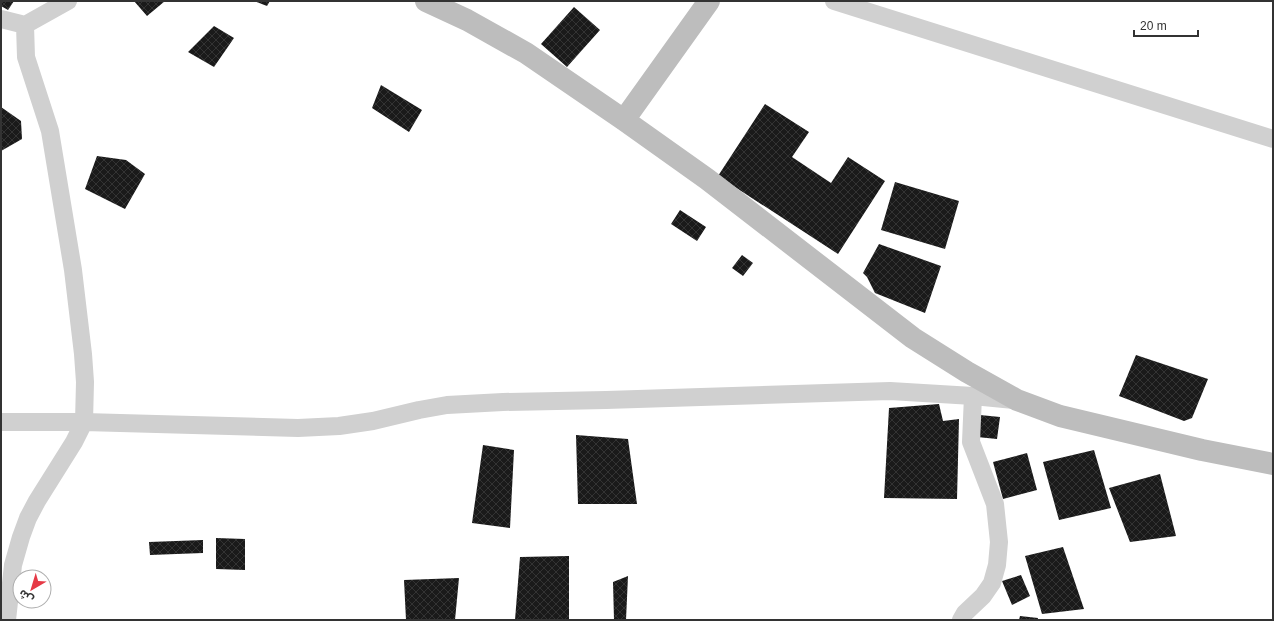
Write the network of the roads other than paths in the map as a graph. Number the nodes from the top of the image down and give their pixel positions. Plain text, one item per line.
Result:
1 (68, 1) edge
2 (426, 1) edge
3 (709, 1) edge
4 (834, 1) edge
5 (1, 19) edge
6 (25, 25) junction
7 (624, 120) junction
8 (1273, 139) edge
9 (973, 396) junction
10 (1017, 400) junction
11 (1, 422) edge
12 (84, 422) junction
13 (1273, 464) edge
14 (7, 620) edge
15 (961, 620) edge

1 - 6 street
2 - 7 street
3 - 7 street
4 - 8 street
5 - 6 street
6 - 12 street
7 - 10 street
9 - 10 street
9 - 12 street
9 - 15 street
10 - 13 street
11 - 12 street
12 - 14 street

